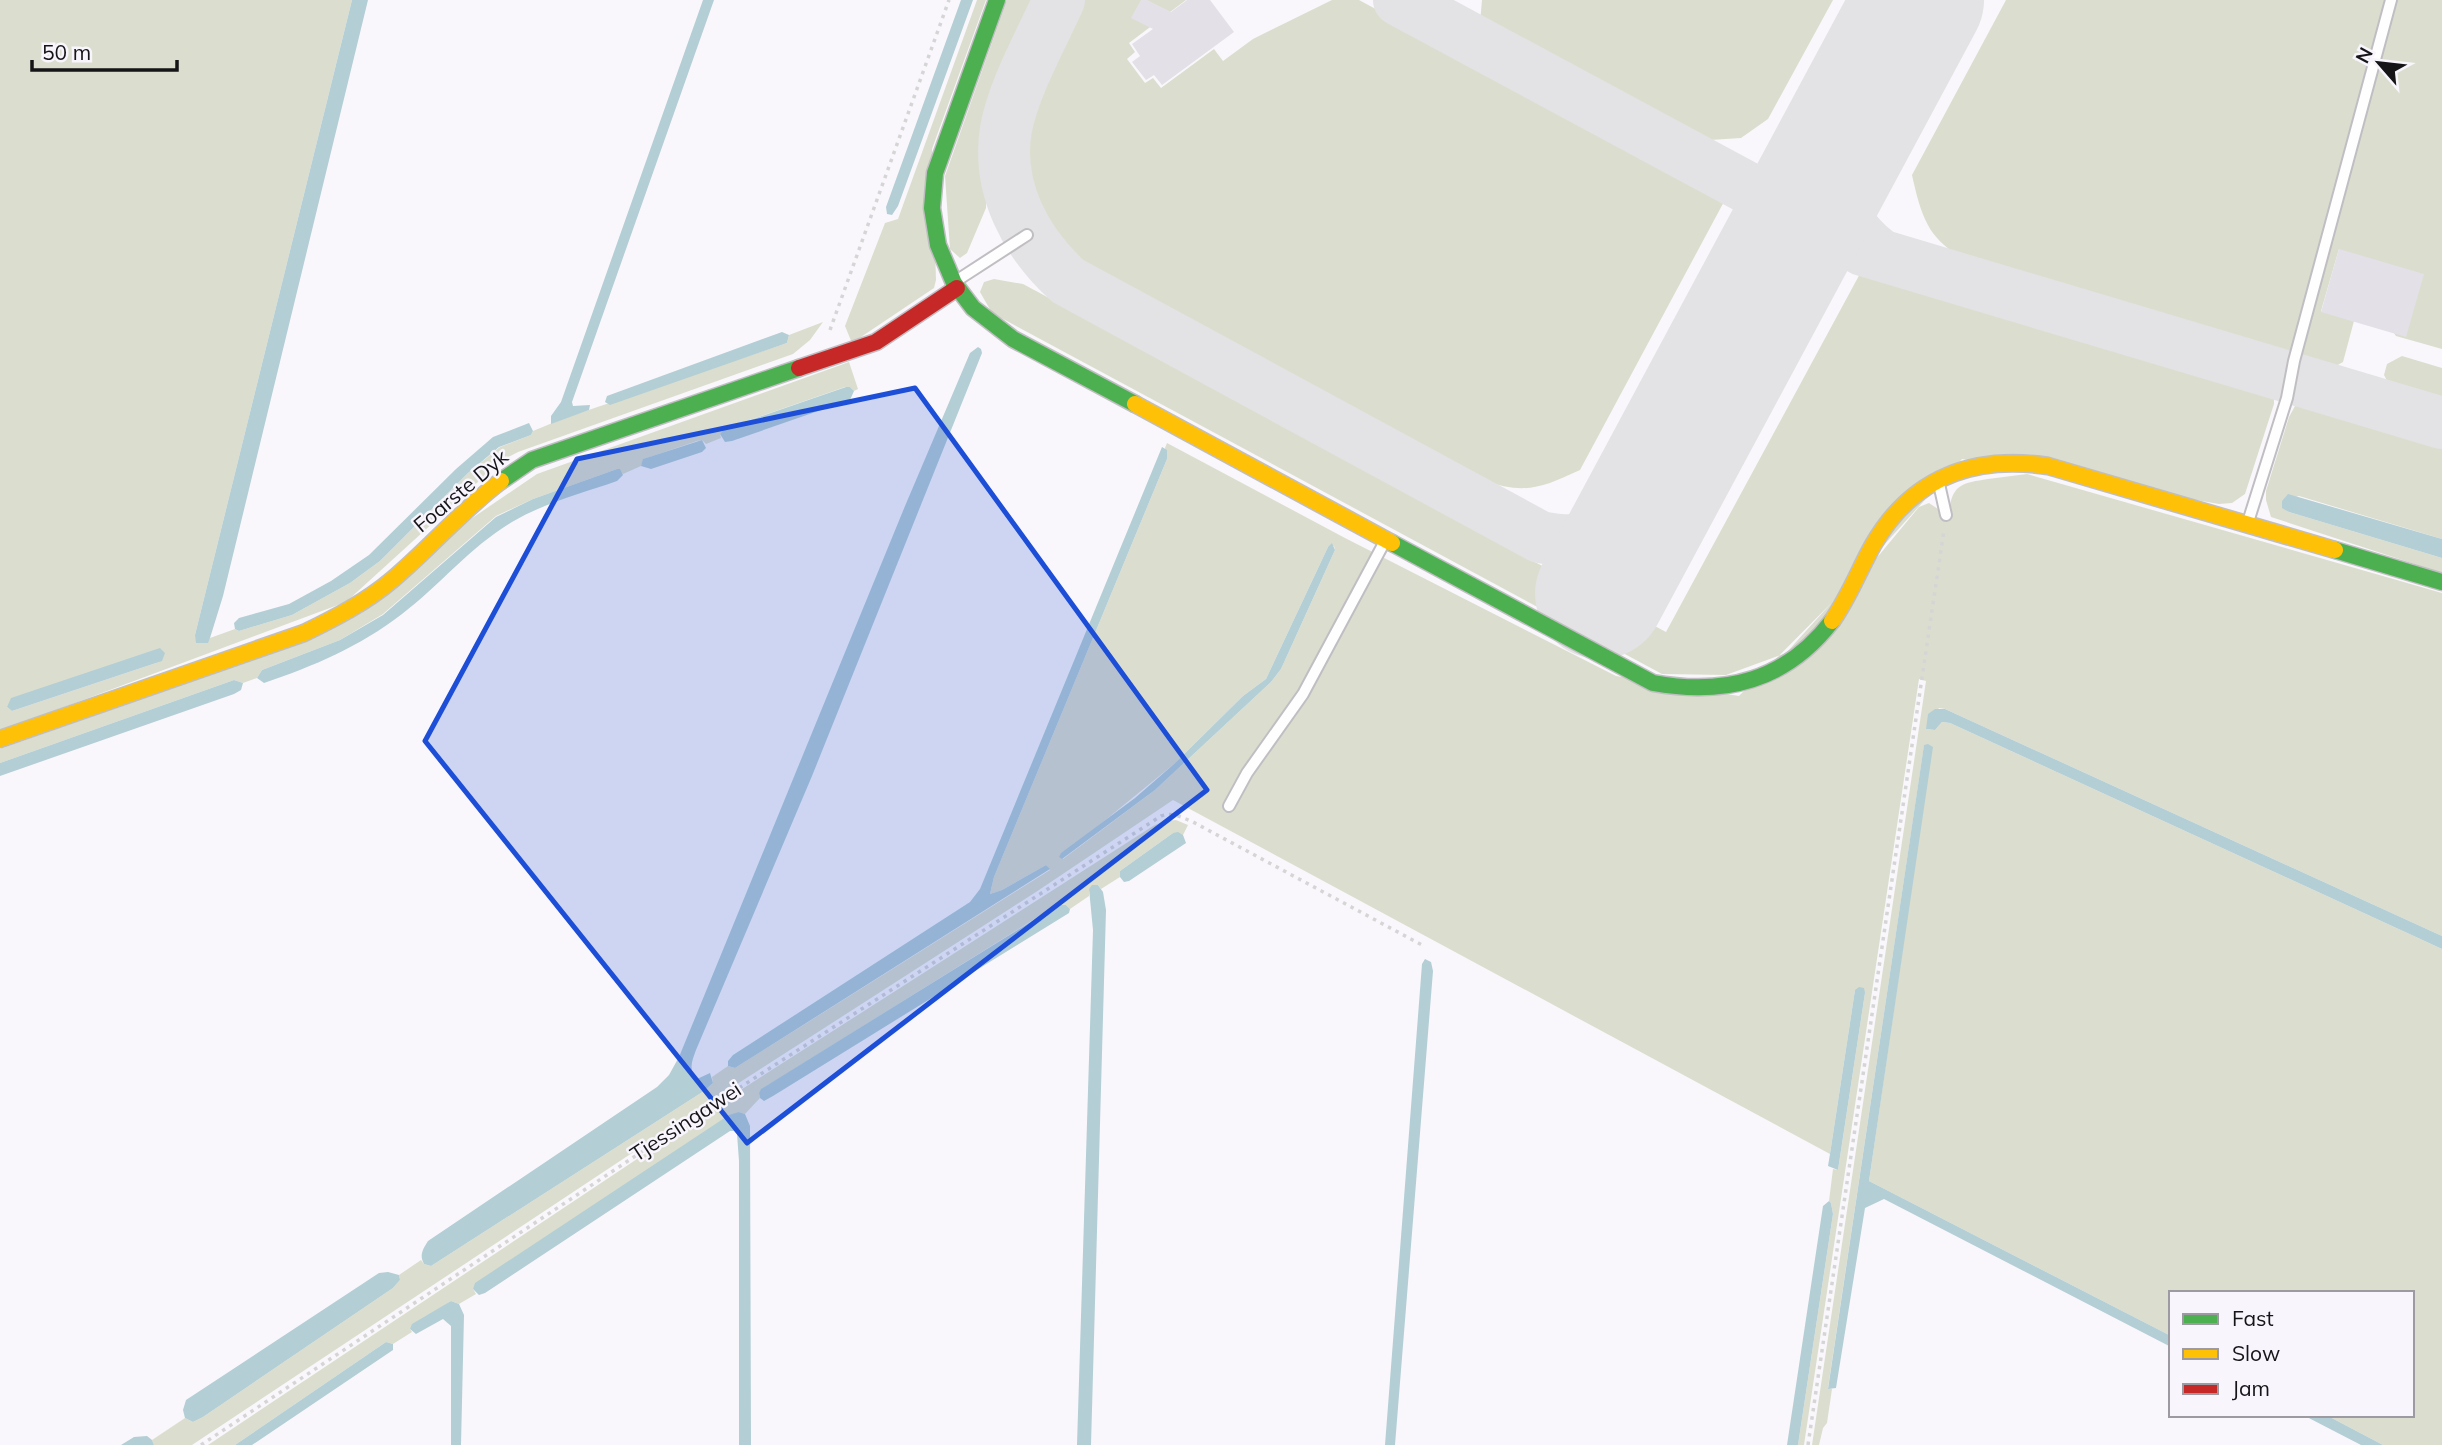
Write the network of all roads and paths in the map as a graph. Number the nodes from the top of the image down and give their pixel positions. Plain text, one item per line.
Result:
1 (949, 0) edge
2 (997, 0) edge
3 (2391, 0) edge
4 (1027, 235) dead end
5 (956, 285) junction
6 (815, 362) junction
7 (1937, 480) junction
8 (1946, 515) joint
9 (2247, 524) junction
10 (1385, 541) junction
11 (2442, 582) edge
12 (0, 739) edge
13 (1229, 806) dead end
14 (1422, 945) dead end
15 (201, 1445) edge
16 (1808, 1445) edge

1 - 6 path
2 - 5 street
3 - 9 lane
4 - 5 lane
5 - 6 street, Foarste Dyk
5 - 10 street
6 - 12 street, Foarste Dyk
7 - 8 lane
7 - 9 street
7 - 10 street
8 - 16 path
9 - 11 street
10 - 13 lane
14 - 15 path, Tjessingawei

